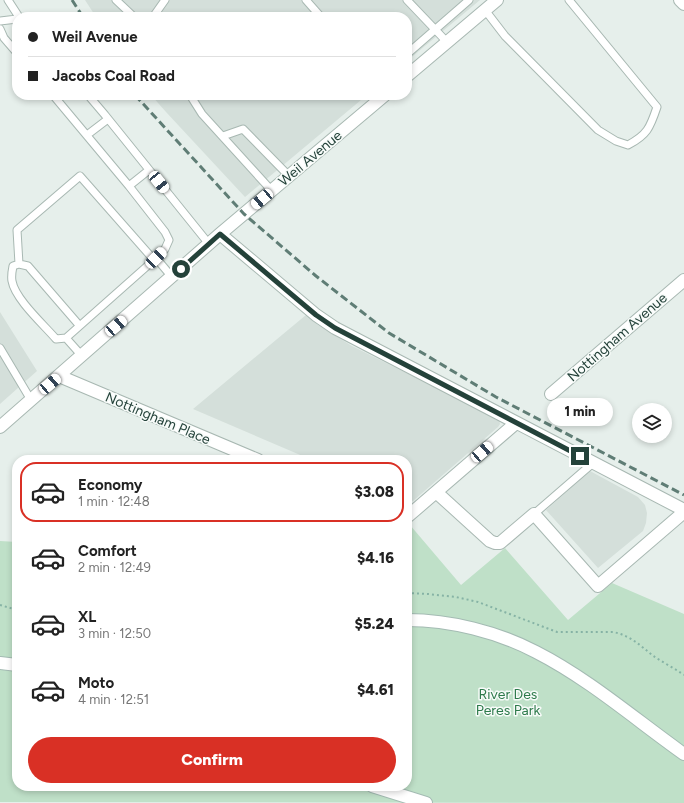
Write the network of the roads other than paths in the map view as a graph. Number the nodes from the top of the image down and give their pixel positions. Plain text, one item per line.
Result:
1 (8, 0) edge
2 (116, 0) edge
3 (163, 0) edge
4 (306, 0) edge
5 (407, 0) edge
6 (469, 0) edge
7 (497, 0) edge
8 (569, 0) edge
9 (680, 0) edge
10 (684, 4) edge
11 (485, 10) junction
12 (16, 12) edge
13 (129, 12) edge
14 (156, 12) edge
15 (316, 12) edge
16 (12, 20) edge
17 (0, 21) edge
18 (0, 29) edge
19 (434, 30) junction
20 (447, 42) junction
21 (12, 47) edge
22 (412, 50) edge
23 (412, 71) edge
24 (57, 100) edge
25 (92, 100) edge
26 (193, 100) edge
27 (379, 100) edge
28 (108, 119) junction
29 (87, 136) junction
30 (223, 136) junction
31 (149, 170) junction
32 (289, 176) junction
33 (129, 186) junction
34 (272, 191) junction
35 (220, 234) junction
36 (209, 244) junction
37 (155, 259) junction
38 (19, 264) junction
39 (172, 277) junction
40 (684, 280) edge
41 (79, 325) junction
42 (66, 338) junction
43 (0, 348) edge
44 (82, 356) junction
45 (59, 376) junction
46 (551, 394) dead end
47 (31, 400) junction
48 (516, 423) junction
49 (0, 427) edge
50 (246, 455) edge
51 (593, 463) junction
52 (436, 492) junction
53 (684, 511) edge
54 (412, 513) edge
55 (534, 514) junction
56 (412, 620) edge
57 (0, 663) edge
58 (12, 664) edge
59 (684, 754) edge
60 (388, 791) edge
61 (426, 803) edge

1 - 12 lane
2 - 13 lane
3 - 14 lane
4 - 15 lane
5 - 19 lane
6 - 19 lane
7 - 11 street
8 - 11 lane
9 - 10 street
11 - 20 street
16 - 17 lane
18 - 21 lane
19 - 20 lane
19 - 22 lane
20 - 23 street
24 - 29 lane
25 - 28 lane
26 - 30 lane
27 - 32 street, Weil Avenue
28 - 29 lane
28 - 31 lane
29 - 33 lane
30 - 32 lane
30 - 34 lane
31 - 33 lane
31 - 36 lane
32 - 34 street, Weil Avenue
33 - 37 lane
34 - 35 street, Weil Avenue
35 - 36 street, Weil Avenue
35 - 48 street
36 - 39 street, Weil Avenue
37 - 38 lane
37 - 39 lane
37 - 41 lane
38 - 41 lane
38 - 42 lane
39 - 44 street, Weil Avenue
40 - 46 street, Nottingham Avenue
41 - 42 lane
42 - 44 lane
43 - 47 lane
44 - 45 street, Weil Avenue
45 - 47 street, Weil Avenue
45 - 50 street, Nottingham Place
47 - 49 street, Weil Avenue
48 - 51 street
48 - 52 street
51 - 53 street
51 - 55 lane
52 - 54 street
52 - 55 street
53 - 55 street
56 - 59 street
57 - 58 street
60 - 61 street

